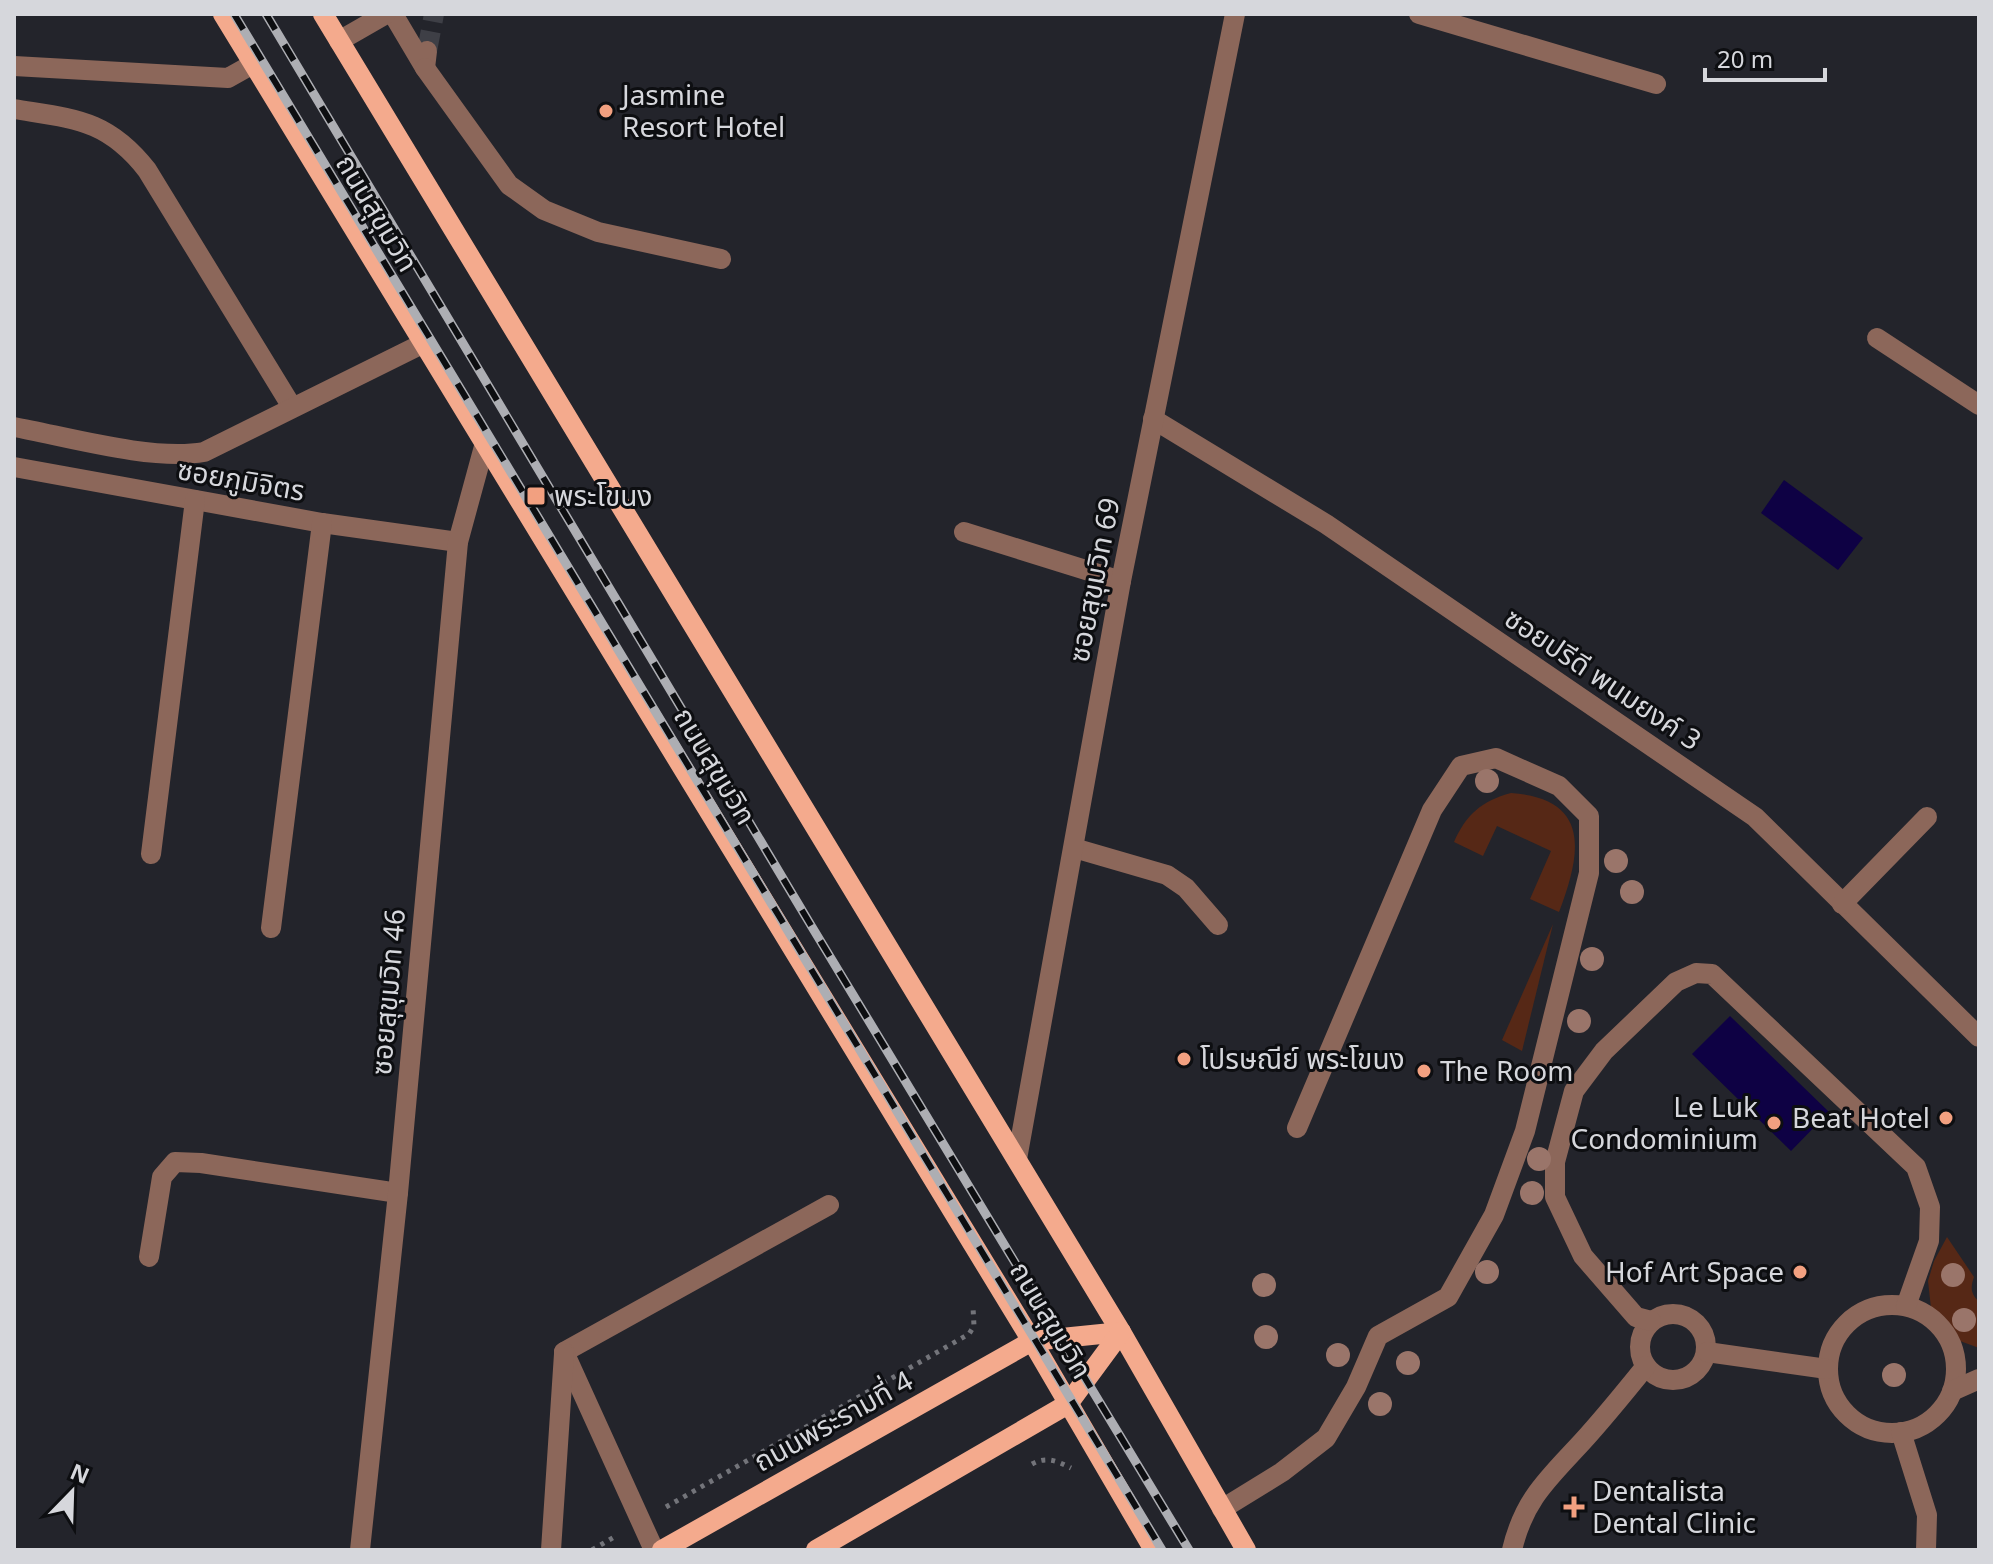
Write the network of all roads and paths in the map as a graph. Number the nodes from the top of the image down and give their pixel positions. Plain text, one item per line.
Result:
1 (223, 14) edge
2 (323, 14) edge
3 (386, 14) edge
4 (393, 14) edge
5 (1235, 14) edge
6 (1419, 14) edge
7 (339, 41) junction
8 (253, 64) junction
9 (14, 66) edge
10 (1656, 84) dead end
11 (14, 109) edge
12 (721, 259) dead end
13 (1877, 338) dead end
14 (424, 343) junction
15 (1979, 405) edge
16 (292, 407) junction
17 (1153, 419) junction
18 (14, 427) edge
19 (485, 443) junction
20 (14, 467) edge
21 (195, 500) junction
22 (322, 523) junction
23 (964, 532) dead end
24 (458, 542) junction
25 (1121, 581) junction
26 (1927, 817) dead end
27 (1074, 848) junction
28 (151, 854) dead end
29 (1842, 904) junction
30 (1218, 925) dead end
31 (271, 928) dead end
32 (1979, 1037) edge
33 (1297, 1128) dead end
34 (1017, 1159) junction
35 (398, 1193) junction
36 (829, 1205) dead end
37 (149, 1257) dead end
38 (971, 1300) dead end
39 (1906, 1306) junction
40 (1651, 1321) junction
41 (1121, 1332) junction
42 (1032, 1341) junction
43 (564, 1352) junction
44 (1707, 1352) junction
45 (1646, 1366) junction
46 (1827, 1369) junction
47 (1979, 1379) edge
48 (1952, 1391) junction
49 (1068, 1404) junction
50 (1901, 1432) junction
51 (1027, 1467) dead end
52 (1081, 1477) dead end
53 (1222, 1509) junction
54 (640, 1522) junction
55 (1924, 1549) edge
56 (360, 1550) edge
57 (551, 1550) edge
58 (592, 1550) edge
59 (654, 1550) edge
60 (662, 1550) edge
61 (816, 1550) edge
62 (1154, 1550) edge
63 (1246, 1550) edge
64 (1512, 1550) edge

1 - 8 main road, ถนนสุขุมวิท
2 - 7 main road, ถนนสุขุมวิท
3 - 7 street
4 - 12 street
5 - 17 street, ซอยสุขุมวิท 69
6 - 10 street
7 - 34 main road, ถนนสุขุมวิท
8 - 9 street
8 - 14 main road, ถนนสุขุมวิท
11 - 16 street
13 - 15 street
14 - 16 street
14 - 19 main road, ถนนสุขุมวิท
16 - 18 street
17 - 25 street, ซอยสุขุมวิท 69
17 - 29 street, ซอยปรีดี พนมยงค์ 3
19 - 24 street, ซอยสุขุมวิท 46
19 - 42 main road, ถนนสุขุมวิท
20 - 21 street, ซอยภูมิจิตร
21 - 22 street, ซอยภูมิจิตร
21 - 28 street
22 - 24 street, ซอยภูมิจิตร
22 - 31 street
23 - 25 street
24 - 35 street, ซอยสุขุมวิท 46
25 - 27 street, ซอยสุขุมวิท 69
26 - 29 street
27 - 30 street
27 - 34 street, ซอยสุขุมวิท 69
29 - 32 street, ซอยปรีดี พนมยงค์ 3
33 - 53 street
34 - 41 main road, ถนนสุขุมวิท
35 - 37 street
35 - 56 street, ซอยสุขุมวิท 46
36 - 43 street
38 - 54 path
39 - 40 street
39 - 46 street
39 - 48 street
40 - 44 street
40 - 45 street
41 - 42 main road
41 - 49 main road
41 - 53 main road, ถนนสุขุมวิท
42 - 49 main road, ถนนสุขุมวิท
42 - 60 main road, ถนนพระรามที่ 4
43 - 54 street
43 - 57 street
44 - 45 street
44 - 46 street
45 - 64 street
46 - 50 street
47 - 48 street
48 - 50 street
49 - 61 main road
49 - 62 main road, ถนนสุขุมวิท
50 - 55 street
51 - 52 path
53 - 63 main road, ถนนสุขุมวิท
54 - 58 path
54 - 59 street

